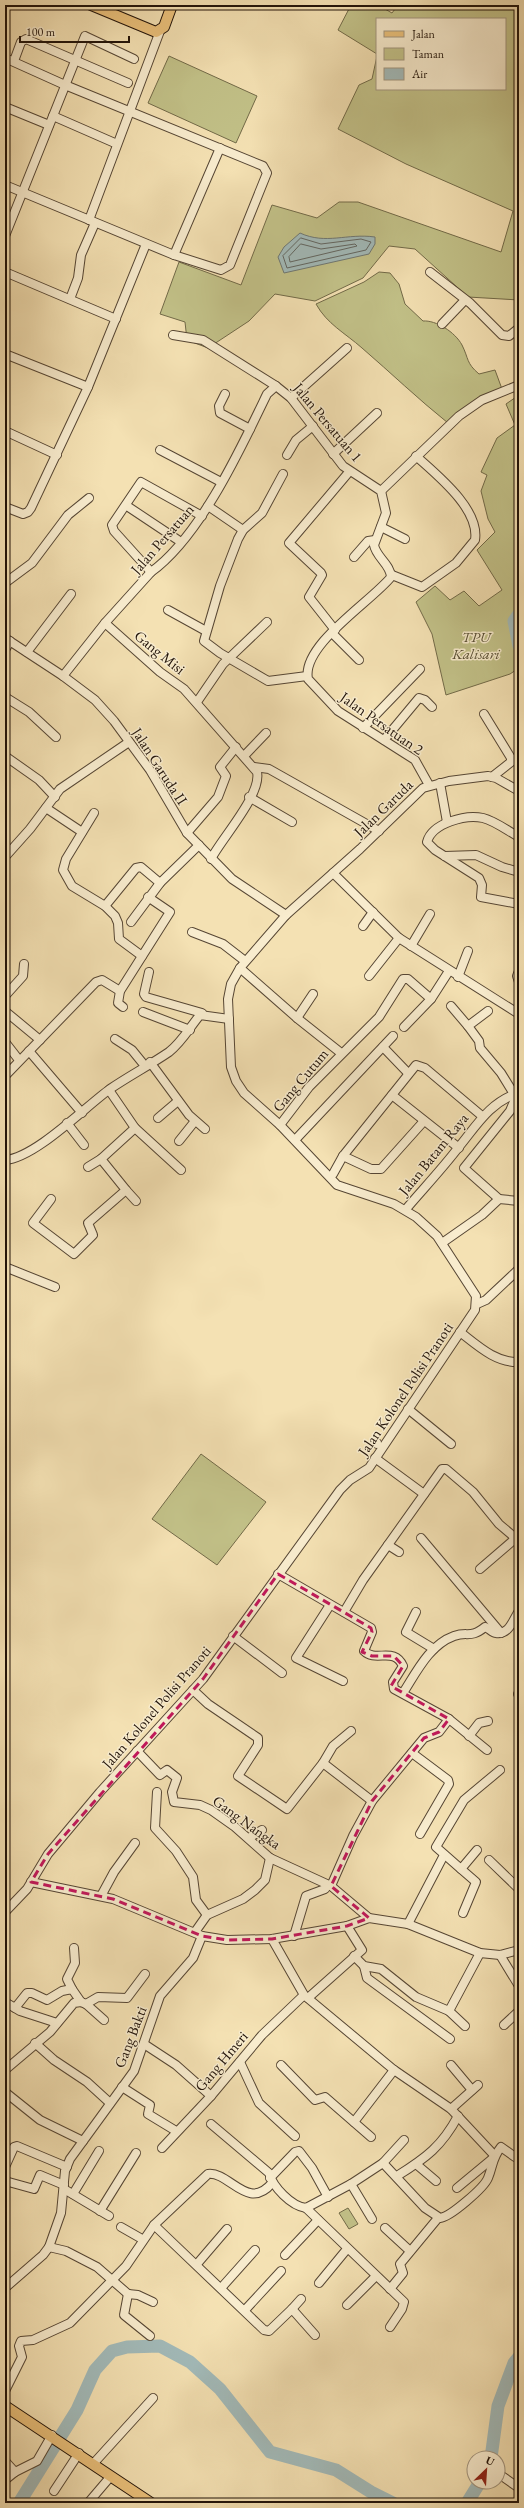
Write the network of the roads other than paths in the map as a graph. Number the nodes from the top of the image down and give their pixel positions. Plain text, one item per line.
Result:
1 (91, 5) edge
2 (172, 5) edge
3 (160, 31) junction
4 (5, 58) edge
5 (134, 59) dead end
6 (76, 60) junction
7 (14, 61) junction
8 (128, 83) dead end
9 (65, 85) junction
10 (5, 107) edge
11 (130, 111) junction
12 (53, 116) junction
13 (49, 125) junction
14 (117, 144) junction
15 (220, 148) junction
16 (5, 185) edge
17 (22, 193) junction
18 (92, 221) junction
19 (5, 236) edge
20 (146, 244) junction
21 (174, 255) junction
22 (5, 272) edge
23 (430, 272) dead end
24 (70, 299) junction
25 (465, 300) junction
26 (116, 319) junction
27 (442, 324) dead end
28 (519, 328) edge
29 (173, 335) dead end
30 (347, 348) dead end
31 (5, 354) edge
32 (519, 385) edge
33 (274, 386) junction
34 (88, 387) junction
35 (225, 394) dead end
36 (291, 398) junction
37 (377, 412) dead end
38 (313, 426) junction
39 (250, 429) junction
40 (5, 431) edge
41 (160, 450) dead end
42 (333, 454) junction
43 (57, 455) junction
44 (287, 455) dead end
45 (416, 456) junction
46 (349, 472) junction
47 (283, 474) dead end
48 (221, 482) junction
49 (381, 491) junction
50 (88, 498) dead end
51 (5, 506) edge
52 (127, 506) junction
53 (208, 506) junction
54 (202, 516) junction
55 (381, 527) junction
56 (243, 530) junction
57 (405, 539) dead end
58 (375, 540) junction
59 (181, 542) junction
60 (354, 557) dead end
61 (151, 572) junction
62 (392, 575) junction
63 (5, 583) edge
64 (71, 594) dead end
65 (168, 610) dead end
66 (267, 622) dead end
67 (105, 623) junction
68 (206, 631) junction
69 (333, 631) junction
70 (8, 640) edge
71 (5, 650) edge
72 (27, 652) junction
73 (229, 659) junction
74 (359, 660) dead end
75 (420, 669) dead end
76 (63, 676) junction
77 (307, 676) junction
78 (5, 697) edge
79 (197, 702) junction
80 (432, 707) dead end
81 (484, 714) dead end
82 (363, 728) junction
83 (266, 733) dead end
84 (56, 737) dead end
85 (384, 740) junction
86 (129, 742) junction
87 (236, 747) junction
88 (5, 756) edge
89 (244, 756) junction
90 (254, 768) junction
91 (492, 777) junction
92 (440, 783) junction
93 (429, 785) junction
94 (519, 791) edge
95 (55, 797) junction
96 (250, 797) junction
97 (46, 808) junction
98 (94, 813) dead end
99 (292, 822) dead end
100 (447, 822) junction
101 (379, 831) junction
102 (82, 832) junction
103 (187, 834) junction
104 (519, 837) edge
105 (199, 845) junction
106 (445, 856) junction
107 (5, 857) edge
108 (211, 859) junction
109 (519, 872) edge
110 (333, 873) junction
111 (160, 883) junction
112 (148, 897) junction
113 (519, 904) edge
114 (105, 906) junction
115 (373, 912) junction
116 (430, 914) dead end
117 (286, 915) junction
118 (132, 922) dead end
119 (362, 926) dead end
120 (192, 932) dead end
121 (399, 938) junction
122 (411, 946) junction
123 (468, 951) dead end
124 (142, 956) junction
125 (245, 961) junction
126 (24, 964) dead end
127 (240, 968) junction
128 (449, 971) junction
129 (519, 971) edge
130 (149, 972) dead end
131 (369, 976) dead end
132 (458, 976) junction
133 (519, 982) edge
134 (120, 991) junction
135 (313, 994) dead end
136 (5, 996) edge
137 (431, 999) junction
138 (451, 1006) dead end
139 (123, 1007) dead end
140 (5, 1011) edge
141 (488, 1011) dead end
142 (142, 1012) dead end
143 (202, 1013) junction
144 (519, 1014) edge
145 (297, 1018) junction
146 (229, 1019) junction
147 (468, 1026) junction
148 (404, 1028) dead end
149 (190, 1030) junction
150 (393, 1036) dead end
151 (115, 1039) dead end
152 (40, 1040) junction
153 (5, 1042) edge
154 (383, 1047) junction
155 (29, 1051) junction
156 (341, 1053) junction
157 (19, 1060) junction
158 (148, 1064) junction
159 (408, 1073) junction
160 (5, 1076) edge
161 (109, 1090) junction
162 (517, 1093) edge
163 (392, 1095) junction
164 (178, 1101) junction
165 (82, 1113) junction
166 (482, 1116) junction
167 (158, 1118) dead end
168 (424, 1120) junction
169 (195, 1121) junction
170 (67, 1123) junction
171 (280, 1125) junction
172 (135, 1128) junction
173 (205, 1129) dead end
174 (295, 1140) junction
175 (180, 1141) dead end
176 (84, 1144) dead end
177 (458, 1148) junction
178 (343, 1156) junction
179 (101, 1159) junction
180 (5, 1160) edge
181 (88, 1167) dead end
182 (181, 1170) dead end
183 (333, 1174) dead end
184 (126, 1190) junction
185 (51, 1199) dead end
186 (499, 1199) junction
187 (136, 1200) dead end
188 (519, 1201) edge
189 (406, 1209) junction
190 (442, 1243) junction
191 (5, 1267) edge
192 (519, 1270) edge
193 (55, 1287) dead end
194 (478, 1304) junction
195 (460, 1332) junction
196 (519, 1362) edge
197 (408, 1409) junction
198 (451, 1444) dead end
199 (375, 1458) junction
200 (424, 1494) junction
201 (421, 1538) dead end
202 (518, 1539) edge
203 (388, 1545) junction
204 (398, 1552) dead end
205 (480, 1569) dead end
206 (278, 1574) junction
207 (330, 1605) junction
208 (519, 1611) edge
209 (344, 1612) junction
210 (416, 1612) dead end
211 (501, 1633) junction
212 (233, 1636) junction
213 (434, 1649) junction
214 (282, 1673) dead end
215 (343, 1681) dead end
216 (193, 1690) junction
217 (404, 1693) junction
218 (449, 1720) junction
219 (488, 1721) dead end
220 (351, 1731) dead end
221 (469, 1736) junction
222 (487, 1750) dead end
223 (136, 1751) junction
224 (412, 1753) junction
225 (323, 1763) junction
226 (500, 1770) dead end
227 (157, 1792) dead end
228 (372, 1801) junction
229 (262, 1830) dead end
230 (420, 1834) dead end
231 (249, 1838) junction
232 (135, 1843) dead end
233 (477, 1850) dead end
234 (444, 1855) junction
235 (270, 1858) junction
236 (489, 1860) dead end
237 (461, 1869) junction
238 (31, 1882) junction
239 (328, 1887) junction
240 (519, 1889) edge
241 (101, 1896) junction
242 (5, 1912) edge
243 (464, 1913) dead end
244 (207, 1915) junction
245 (369, 1918) junction
246 (408, 1924) junction
247 (347, 1926) junction
248 (198, 1934) junction
249 (294, 1936) junction
250 (272, 1939) junction
251 (74, 1948) dead end
252 (519, 1950) edge
253 (480, 1953) junction
254 (500, 1955) junction
255 (354, 1956) junction
256 (364, 1966) junction
257 (145, 1974) dead end
258 (519, 1986) edge
259 (72, 1989) junction
260 (306, 1996) junction
261 (5, 2002) edge
262 (84, 2003) junction
263 (15, 2008) junction
264 (449, 2011) junction
265 (519, 2011) edge
266 (104, 2020) dead end
267 (57, 2023) junction
268 (504, 2025) dead end
269 (465, 2026) dead end
270 (450, 2039) dead end
271 (35, 2043) junction
272 (144, 2044) junction
273 (240, 2062) junction
274 (282, 2065) dead end
275 (451, 2065) dead end
276 (5, 2070) edge
277 (394, 2070) junction
278 (122, 2087) junction
279 (5, 2092) edge
280 (210, 2096) junction
281 (110, 2103) junction
282 (451, 2109) junction
283 (458, 2116) junction
284 (354, 2122) junction
285 (211, 2124) dead end
286 (176, 2130) junction
287 (295, 2136) dead end
288 (371, 2137) dead end
289 (404, 2140) dead end
290 (83, 2141) junction
291 (162, 2148) dead end
292 (99, 2151) dead end
293 (136, 2153) dead end
294 (493, 2157) junction
295 (515, 2157) dead end
296 (384, 2162) junction
297 (416, 2164) junction
298 (65, 2166) junction
299 (5, 2167) edge
300 (397, 2176) junction
301 (271, 2180) junction
302 (5, 2181) edge
303 (436, 2181) dead end
304 (351, 2184) junction
305 (457, 2188) dead end
306 (67, 2190) junction
307 (328, 2197) junction
308 (306, 2208) junction
309 (100, 2211) junction
310 (109, 2216) dead end
311 (438, 2218) junction
312 (372, 2219) dead end
313 (318, 2220) junction
314 (154, 2225) junction
315 (121, 2226) dead end
316 (385, 2228) dead end
317 (227, 2229) dead end
318 (142, 2239) junction
319 (49, 2246) junction
320 (347, 2249) junction
321 (255, 2250) dead end
322 (410, 2251) junction
323 (285, 2255) dead end
324 (197, 2264) junction
325 (281, 2271) dead end
326 (375, 2277) junction
327 (110, 2280) junction
328 (319, 2283) dead end
329 (5, 2288) edge
330 (222, 2288) junction
331 (390, 2289) junction
332 (128, 2294) junction
333 (301, 2300) dead end
334 (153, 2302) dead end
335 (347, 2305) dead end
336 (292, 2308) junction
337 (245, 2310) junction
338 (390, 2327) dead end
339 (315, 2335) dead end
340 (150, 2336) dead end
341 (5, 2391) edge
342 (153, 2398) dead end
343 (5, 2406) edge
344 (57, 2439) junction
345 (78, 2453) junction
346 (5, 2461) edge
347 (93, 2464) junction
348 (15, 2472) junction
349 (111, 2476) junction
350 (506, 2479) edge
351 (5, 2480) edge
352 (519, 2488) edge
353 (54, 2491) dead end
354 (88, 2503) edge
355 (151, 2503) edge

1 - 3 main road
2 - 3 main road
3 - 11 street
4 - 7 street
5 - 6 street
6 - 7 street
6 - 8 street
6 - 9 street
7 - 9 street
9 - 11 street
9 - 12 street
10 - 13 street
11 - 14 street
11 - 15 street
12 - 13 street
12 - 14 street
13 - 17 street
14 - 18 street
15 - 21 street
15 - 21 street
16 - 17 street
17 - 18 street
17 - 19 street
18 - 20 street
18 - 24 street
20 - 21 street
20 - 26 street
22 - 24 street
23 - 25 street
24 - 26 street
25 - 27 street
25 - 28 street
26 - 34 street
29 - 33 street, Jalan Persatuan 1
30 - 36 street
31 - 34 street
32 - 45 street
33 - 36 street, Jalan Persatuan 1
33 - 39 street, Jalan Persatuan
34 - 43 street
35 - 39 street
36 - 38 street, Jalan Persatuan 1
37 - 42 street
38 - 42 street, Jalan Persatuan 1
38 - 44 street
39 - 48 street, Jalan Persatuan
40 - 43 street
41 - 48 street
42 - 46 street, Jalan Persatuan 1
43 - 51 street
45 - 49 street
45 - 62 street
46 - 49 street, Jalan Persatuan 1
46 - 69 street
47 - 56 street
48 - 53 street, Jalan Persatuan
49 - 55 street
50 - 63 street
52 - 54 street
52 - 59 street
52 - 61 street
53 - 54 street, Jalan Persatuan
53 - 56 street
54 - 59 street, Jalan Persatuan
55 - 57 street
55 - 58 street
56 - 68 street
58 - 60 street
58 - 62 street
59 - 61 street, Jalan Persatuan
61 - 67 street, Jalan Persatuan
62 - 69 street
64 - 72 street
65 - 68 street
66 - 73 street
67 - 76 street, Jalan Persatuan
67 - 79 street, Gang Misi
68 - 73 street
69 - 74 street
69 - 77 street
70 - 71 street
70 - 72 street, Jalan Garuda II
72 - 76 street, Jalan Garuda II
73 - 77 street
73 - 79 street
75 - 82 street
76 - 86 street, Jalan Garuda II
77 - 82 street, Jalan Persatuan 2
78 - 84 street
79 - 87 street, Gang Misi
80 - 85 street
81 - 91 street
82 - 85 street, Jalan Persatuan 2
83 - 89 street
85 - 93 street, Jalan Persatuan 2
86 - 95 street
86 - 103 street, Jalan Garuda II
87 - 89 street, Gang Misi
87 - 103 street
88 - 95 street
89 - 90 street, Gang Misi
90 - 96 street
90 - 101 street
91 - 92 street, Jalan Garuda
91 - 94 street, Jalan Garuda
92 - 93 street, Jalan Garuda
92 - 100 street
93 - 101 street, Jalan Garuda
95 - 97 street
96 - 99 street
96 - 108 street
97 - 102 street
97 - 107 street
98 - 102 street
100 - 104 street
100 - 106 street
101 - 110 street, Jalan Garuda
102 - 114 street
103 - 105 street, Jalan Garuda II
105 - 108 street, Jalan Garuda II
105 - 111 street
106 - 109 street
106 - 113 street
108 - 117 street, Jalan Garuda II
110 - 115 street
110 - 117 street, Jalan Garuda
111 - 112 street
111 - 114 street
112 - 118 street
112 - 124 street
114 - 124 street
115 - 119 street
115 - 121 street
116 - 122 street
117 - 125 street
120 - 125 street
121 - 122 street
121 - 131 street
122 - 128 street
123 - 132 street
124 - 134 street
125 - 127 street
126 - 136 street
127 - 145 street
127 - 146 street
128 - 132 street
128 - 137 street
129 - 133 street
130 - 143 street
132 - 144 street
134 - 139 street
134 - 152 street
135 - 145 street
137 - 148 street
137 - 156 street, Gang Cutum
138 - 147 street
140 - 152 street
141 - 147 street
142 - 149 street
143 - 146 street
143 - 149 street
145 - 156 street
146 - 171 street
147 - 162 street
149 - 158 street
150 - 154 street
151 - 158 street
152 - 155 street
153 - 157 street
154 - 159 street
154 - 174 street
155 - 157 street
155 - 165 street
156 - 171 street, Gang Cutum
157 - 160 street
158 - 161 street
158 - 164 street
159 - 163 street
159 - 166 street
161 - 165 street
161 - 172 street
162 - 166 street, Jalan Batam Raya
162 - 186 street
163 - 168 street
163 - 178 street
164 - 167 street
164 - 169 street
165 - 170 street
166 - 177 street, Jalan Batam Raya
168 - 177 street
168 - 178 street
169 - 173 street
169 - 175 street
170 - 176 street
170 - 180 street
171 - 174 street
172 - 179 street
172 - 182 street
174 - 189 street
177 - 189 street, Jalan Batam Raya
178 - 183 street
179 - 181 street
179 - 184 street
184 - 185 street
184 - 187 street
186 - 188 street
186 - 190 street
189 - 190 street
190 - 194 street
191 - 193 street
192 - 194 street
194 - 195 street, Jalan Kolonel Polisi Pranoti
195 - 196 street
195 - 197 street, Jalan Kolonel Polisi Pranoti
197 - 198 street
197 - 199 street, Jalan Kolonel Polisi Pranoti
199 - 200 street
199 - 206 street, Jalan Kolonel Polisi Pranoti
200 - 202 street
200 - 203 street
201 - 211 street
202 - 205 street
203 - 204 street
203 - 209 street
206 - 207 street
206 - 212 street, Jalan Kolonel Polisi Pranoti
207 - 209 street
207 - 215 street
208 - 211 street
209 - 217 street
210 - 213 street
211 - 213 street
212 - 214 street
212 - 216 street, Jalan Kolonel Polisi Pranoti
213 - 217 street
216 - 223 street, Jalan Kolonel Polisi Pranoti
216 - 225 street
217 - 218 street
218 - 221 street
218 - 224 street
219 - 221 street
220 - 225 street
221 - 222 street
223 - 231 street, Gang Nangka
223 - 238 street, Jalan Kolonel Polisi Pranoti
224 - 228 street
224 - 230 street
225 - 228 street
226 - 234 street
227 - 244 street
228 - 239 street
229 - 231 street
231 - 235 street, Gang Nangka
232 - 241 street
233 - 237 street
234 - 237 street
234 - 246 street
235 - 239 street, Gang Nangka
235 - 244 street
236 - 240 street
237 - 243 street
238 - 241 street
238 - 242 street, Jalan Kolonel Polisi Pranoti
239 - 245 street, Gang Nangka
239 - 249 street
241 - 248 street
244 - 248 street, Gang Bakti
245 - 246 street
245 - 247 street
246 - 253 street
247 - 249 street
247 - 255 street
248 - 250 street
248 - 272 street, Gang Bakti
249 - 250 street
250 - 260 street
251 - 259 street
252 - 254 street
253 - 254 street
253 - 264 street
254 - 258 street
255 - 256 street
255 - 260 street, Gang Hmeri
256 - 264 street
256 - 270 street
257 - 262 street
259 - 262 street
259 - 263 street
260 - 273 street, Gang Hmeri
260 - 277 street
261 - 263 street
262 - 266 street
262 - 267 street
263 - 267 street
264 - 269 street
265 - 268 street
267 - 271 street
271 - 276 street
271 - 281 street
272 - 278 street, Gang Bakti
272 - 280 street
273 - 280 street, Gang Hmeri
273 - 287 street
274 - 284 street
275 - 282 street
277 - 282 street
277 - 284 street
278 - 281 street, Gang Bakti
278 - 286 street
279 - 290 street
280 - 286 street, Gang Hmeri
281 - 290 street, Gang Bakti
282 - 283 street
283 - 294 street
283 - 297 street
284 - 288 street
285 - 301 street
286 - 291 street, Gang Hmeri
289 - 296 street
290 - 298 street, Gang Bakti
292 - 306 street
293 - 309 street
294 - 295 street
294 - 305 street
294 - 311 street
296 - 300 street
296 - 304 street
297 - 300 street
297 - 303 street
298 - 299 street
298 - 306 street, Gang Bakti
300 - 311 street
301 - 307 street
301 - 308 street
301 - 314 street
302 - 306 street
304 - 307 street
304 - 312 street
306 - 309 street
306 - 319 street, Gang Bakti
307 - 308 street
308 - 313 street
309 - 310 street
311 - 322 street
313 - 320 street
313 - 323 street
314 - 318 street
314 - 324 street
315 - 318 street
316 - 322 street
317 - 324 street
318 - 327 street
319 - 327 street
319 - 329 street, Gang Bakti
320 - 326 street
320 - 328 street
321 - 330 street
322 - 331 street
324 - 330 street
325 - 337 street
326 - 331 street
326 - 335 street
327 - 332 street
327 - 341 street
330 - 337 street
331 - 338 street
332 - 334 street
332 - 340 street
333 - 336 street
336 - 337 street
336 - 339 street
342 - 347 street
343 - 344 main road
344 - 345 main road
344 - 348 street
345 - 347 main road
345 - 353 street
346 - 348 street
347 - 349 main road
348 - 351 street
349 - 354 street
349 - 355 main road
350 - 352 street

